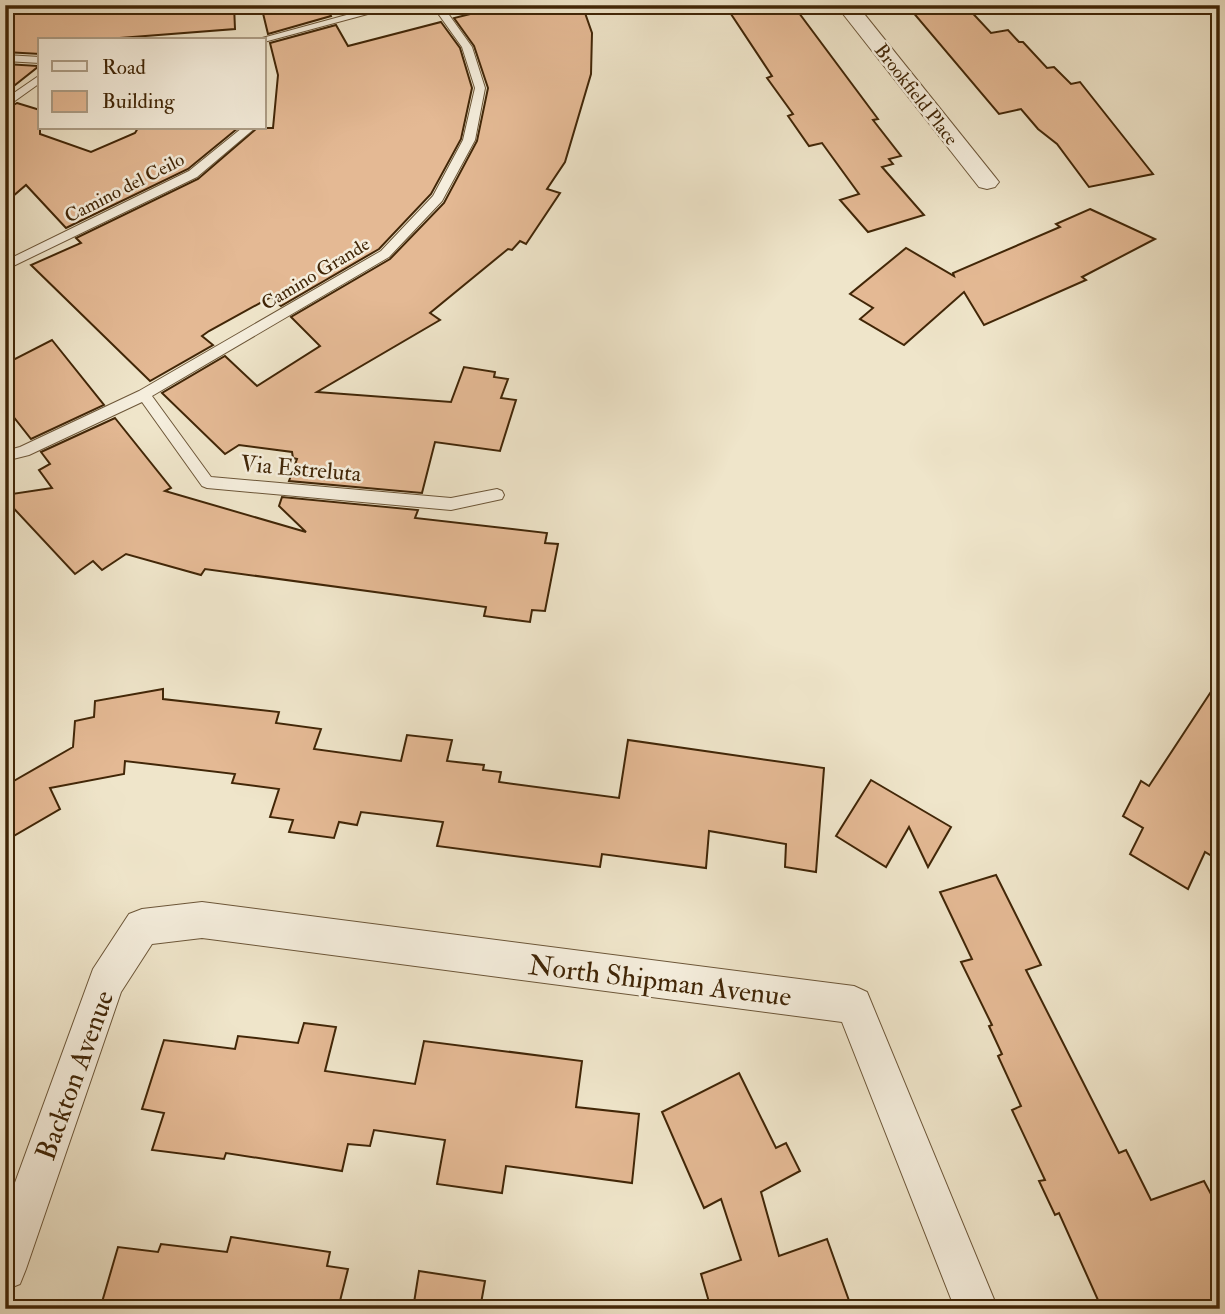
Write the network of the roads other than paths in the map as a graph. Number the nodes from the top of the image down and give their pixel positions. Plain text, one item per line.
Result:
1 (396, 5) edge
2 (437, 5) edge
3 (846, 5) edge
4 (266, 38) edge
5 (5, 58) edge
6 (38, 60) edge
7 (38, 80) edge
8 (5, 105) edge
9 (247, 130) edge
10 (987, 182) dead end
11 (5, 266) edge
12 (144, 395) junction
13 (5, 456) edge
14 (496, 495) dead end
15 (142, 927) joint
16 (5, 1269) edge
17 (977, 1309) edge

1 - 4 lane
2 - 12 lane, Camino Grande
3 - 10 street, Brookfield Place
5 - 6 lane
7 - 8 lane
9 - 11 lane, Camino del Ceilo
12 - 13 lane, Camino Grande
12 - 14 lane, Via Estreluta
15 - 16 street, Backton Avenue
15 - 17 street, North Shipman Avenue

